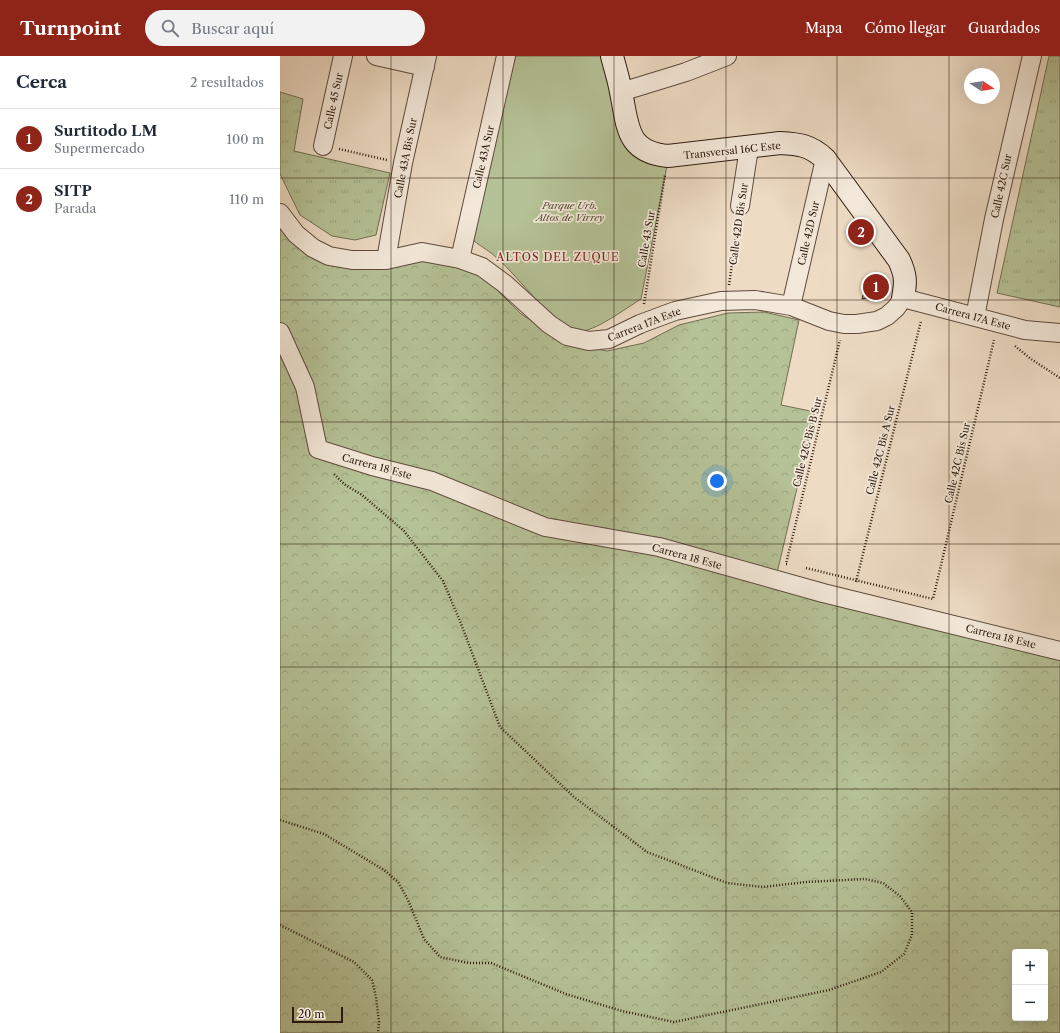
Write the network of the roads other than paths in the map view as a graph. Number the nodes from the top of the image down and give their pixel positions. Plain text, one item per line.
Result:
1 (343, 56) edge
2 (376, 56) edge
3 (506, 56) edge
4 (612, 56) edge
5 (727, 56) edge
6 (1032, 56) edge
7 (426, 62) edge
8 (621, 92) junction
9 (323, 146) road end
10 (749, 148) junction
11 (825, 159) junction
12 (740, 206) road end
13 (280, 213) edge
14 (460, 259) junction
15 (386, 260) junction
16 (903, 298) junction
17 (791, 306) junction
18 (975, 317) junction
19 (280, 332) edge
20 (1060, 332) edge
21 (1060, 650) edge

1 - 9 street, Calle 45 Sur
2 - 7 street
3 - 14 street, Calle 43A Sur
4 - 8 street, Transversal 16C Este
5 - 8 street
6 - 18 street, Calle 42C Sur
7 - 15 street, Calle 43A Bis Sur
8 - 10 street, Transversal 16C Este
10 - 11 street, Transversal 16C Este
10 - 12 street, Calle 42D Bis Sur
11 - 16 street, Transversal 16C Este
11 - 17 street, Calle 42D Sur
13 - 15 street, Carrera 17A Este
14 - 15 street, Carrera 17A Este
14 - 17 street, Carrera 17A Este
16 - 17 street, Carrera 17A Este
16 - 18 street, Carrera 17A Este
18 - 20 street, Carrera 17A Este
19 - 21 street, Carrera 18 Este

